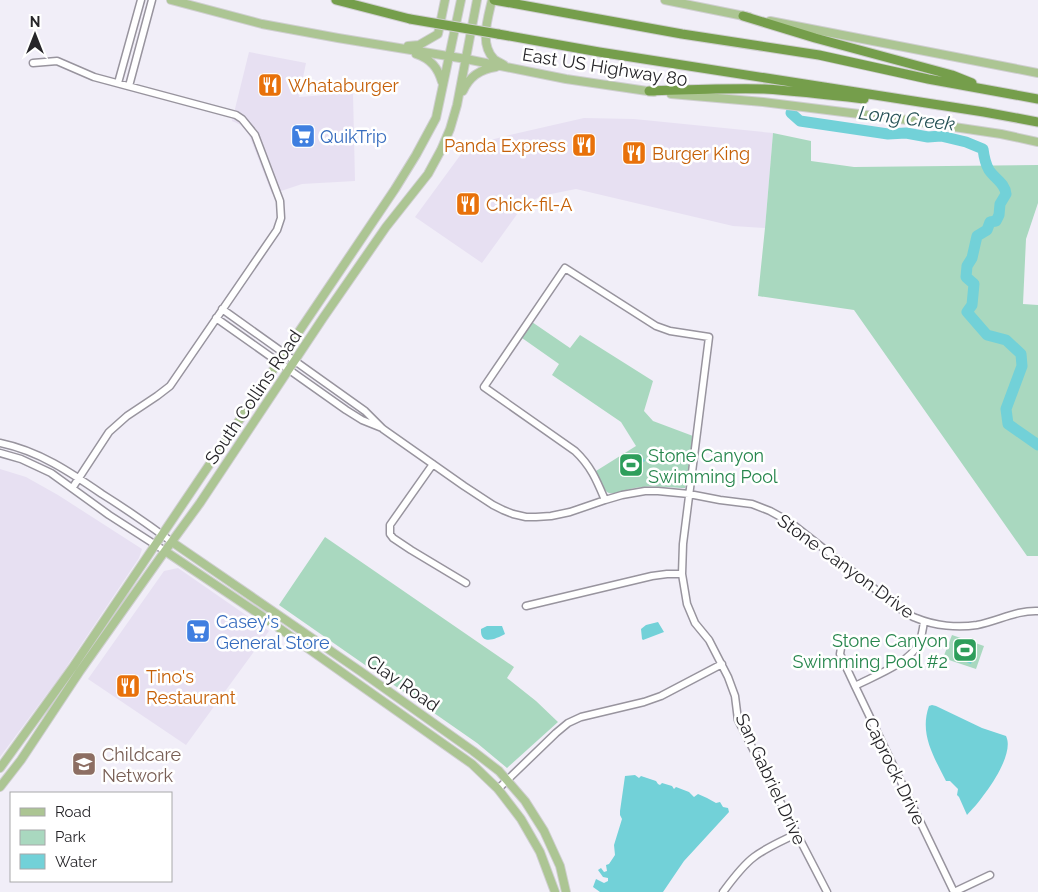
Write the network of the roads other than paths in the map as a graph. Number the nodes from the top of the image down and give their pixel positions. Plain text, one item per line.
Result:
1 (141, 0) edge
2 (152, 0) edge
3 (171, 0) edge
4 (336, 0) edge
5 (445, 0) edge
6 (461, 0) edge
7 (477, 0) edge
8 (493, 0) edge
9 (665, 0) edge
10 (743, 16) junction
11 (396, 48) junction
12 (449, 56) junction
13 (466, 59) junction
14 (33, 63) dead end
15 (508, 68) junction
16 (1038, 73) edge
17 (118, 83) junction
18 (443, 84) junction
19 (129, 86) junction
20 (989, 90) junction
21 (649, 92) junction
22 (1038, 99) edge
23 (457, 105) junction
24 (984, 112) junction
25 (1038, 122) edge
26 (1038, 142) edge
27 (375, 219) junction
28 (386, 227) junction
29 (222, 309) junction
30 (216, 318) junction
31 (284, 354) junction
32 (294, 361) junction
33 (278, 363) junction
34 (288, 370) junction
35 (338, 392) junction
36 (332, 401) junction
37 (383, 429) junction
38 (0, 443) edge
39 (0, 453) edge
40 (433, 464) junction
41 (79, 478) junction
42 (73, 487) junction
43 (689, 494) junction
44 (605, 500) junction
45 (162, 534) junction
46 (172, 542) junction
47 (155, 545) junction
48 (165, 551) junction
49 (682, 574) junction
50 (466, 583) dead end
51 (526, 606) dead end
52 (1038, 611) edge
53 (924, 621) junction
54 (841, 648) dead end
55 (79, 658) junction
56 (86, 663) junction
57 (722, 664) junction
58 (77, 669) junction
59 (855, 686) junction
60 (0, 768) edge
61 (506, 780) junction
62 (0, 787) edge
63 (498, 789) junction
64 (796, 834) junction
65 (990, 874) dead end
66 (555, 892) edge
67 (566, 892) edge
68 (723, 892) edge
69 (827, 892) edge
70 (954, 892) edge

1 - 17 street
2 - 19 street
3 - 11 main road, East US Highway 80
4 - 24 highway, bridge
5 - 11 main road
6 - 12 main road, South Collins Road
7 - 13 main road, South Collins Road
8 - 15 main road
8 - 20 highway
9 - 10 main road
10 - 16 main road
10 - 20 highway
11 - 12 main road, East US Highway 80
11 - 18 main road
12 - 13 main road, East US Highway 80
12 - 18 main road, South Collins Road
13 - 15 main road, East US Highway 80
13 - 23 main road, South Collins Road
14 - 17 street
15 - 21 main road, East US Highway 80
15 - 23 main road
17 - 19 street
18 - 27 main road, South Collins Road
19 - 29 street
20 - 22 highway
21 - 24 highway
21 - 26 main road, East US Highway 80
23 - 28 main road, South Collins Road
24 - 25 highway
27 - 28 main road
27 - 31 main road, South Collins Road
28 - 32 main road, South Collins Road
29 - 30 street
29 - 31 street, Stone Canyon Drive
30 - 33 street, Stone Canyon Drive
30 - 41 street
31 - 32 street, Stone Canyon Drive
31 - 33 main road, South Collins Road
32 - 34 main road, South Collins Road
32 - 35 street, Stone Canyon Drive
33 - 34 street, Stone Canyon Drive
33 - 45 main road, South Collins Road
34 - 36 street, Stone Canyon Drive
34 - 46 main road, South Collins Road
35 - 36 street
35 - 37 street, Stone Canyon Drive
36 - 37 street, Stone Canyon Drive
37 - 40 street, Stone Canyon Drive
38 - 41 street
39 - 42 street
40 - 44 street, Stone Canyon Drive
40 - 50 street
41 - 42 street
41 - 45 street
42 - 47 street
43 - 44 street, Stone Canyon Drive
43 - 44 street, San Gabriel Drive
43 - 49 street, San Gabriel Drive
43 - 53 street, Stone Canyon Drive
45 - 46 street
45 - 47 main road, South Collins Road
46 - 48 main road, South Collins Road
46 - 61 main road, Clay Road
47 - 48 street
47 - 55 main road, South Collins Road
48 - 56 main road, South Collins Road
48 - 63 main road, Clay Road
49 - 51 street
49 - 57 street, San Gabriel Drive
52 - 53 street, Stone Canyon Drive
53 - 59 street
54 - 59 street, Caprock Drive
55 - 56 main road
55 - 58 main road, South Collins Road
56 - 58 main road, South Collins Road
57 - 61 street
57 - 64 street, San Gabriel Drive
58 - 60 main road, South Collins Road
58 - 62 main road, South Collins Road
59 - 70 street, Caprock Drive
61 - 63 street
61 - 67 main road, Clay Road
63 - 66 main road, Clay Road
64 - 68 street
64 - 69 street, San Gabriel Drive
65 - 70 street

